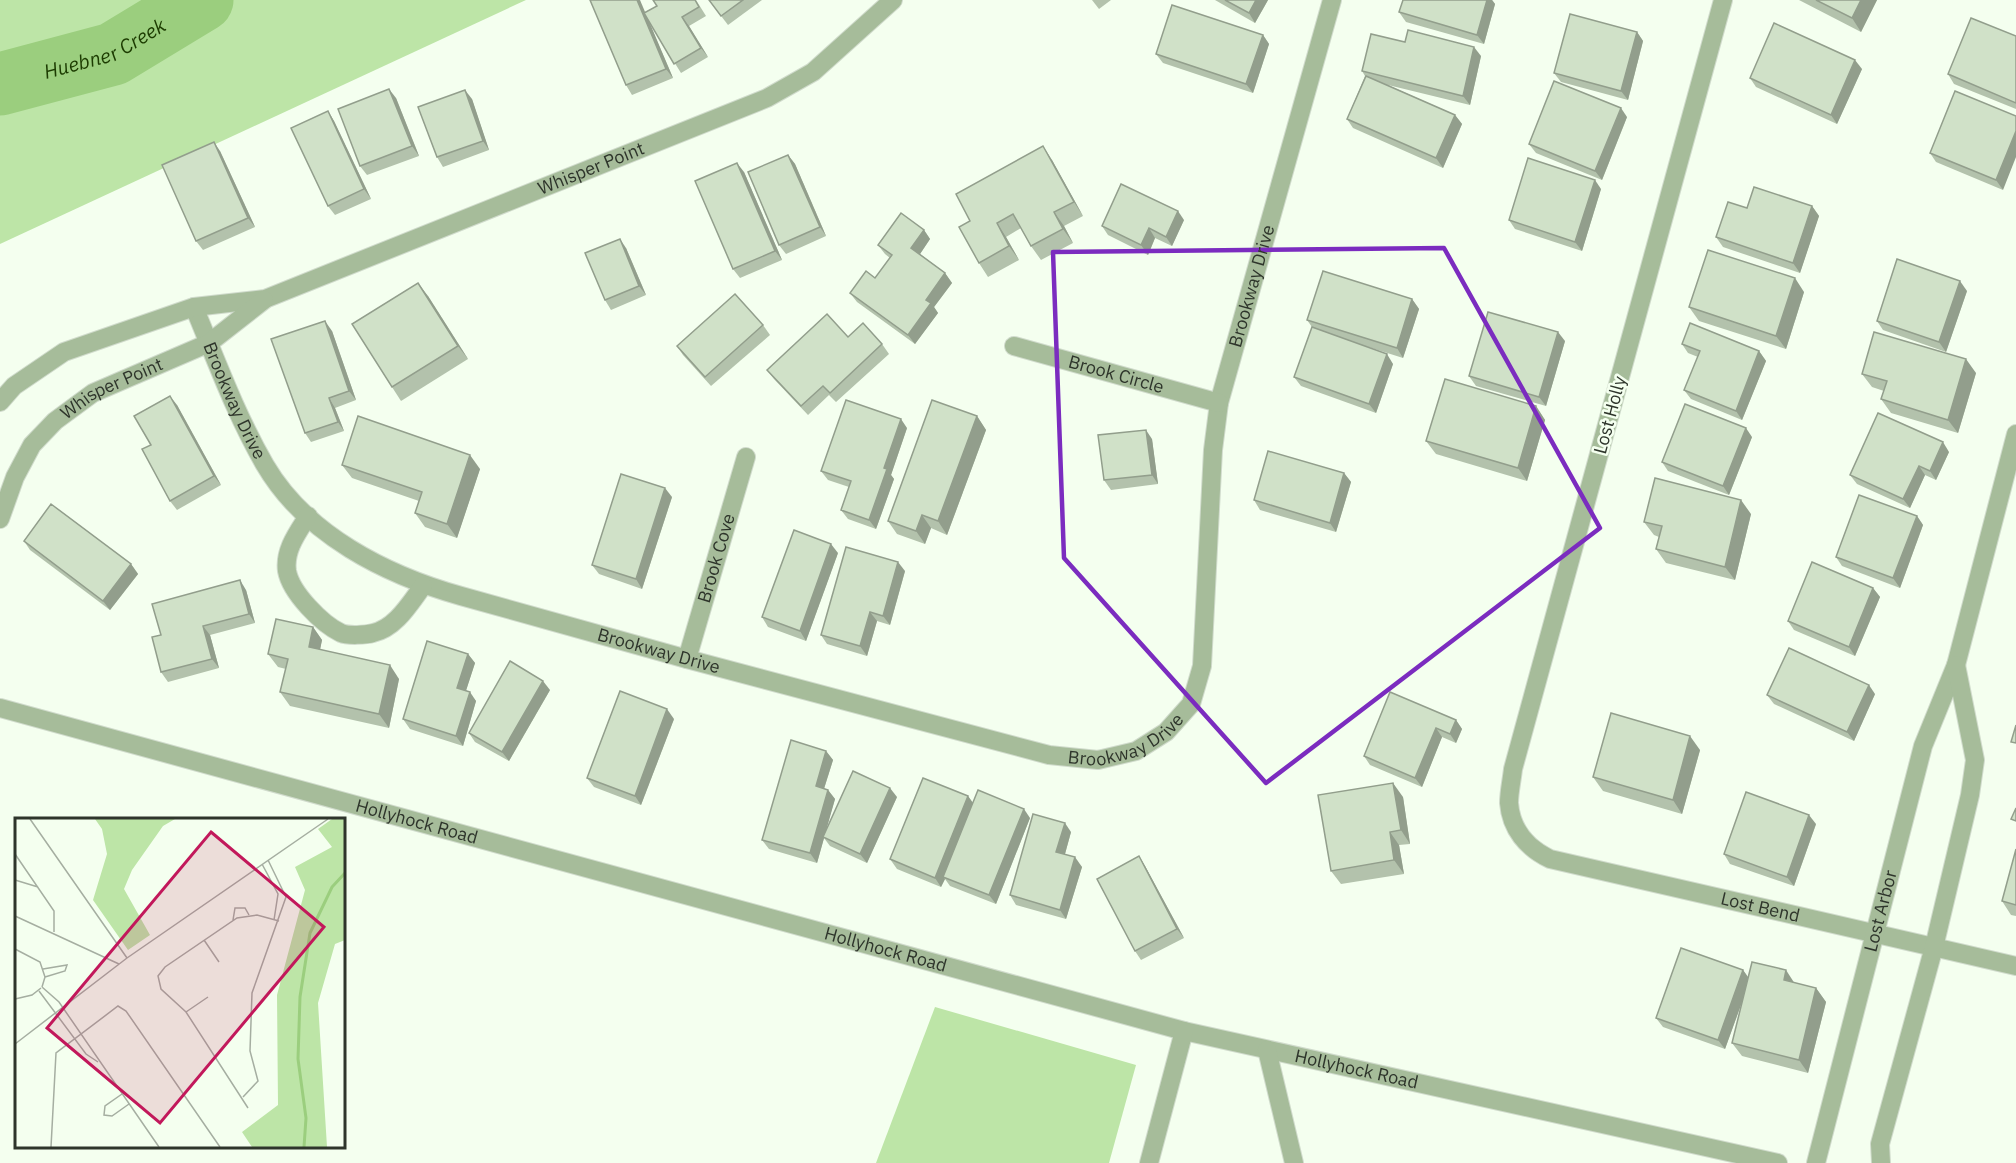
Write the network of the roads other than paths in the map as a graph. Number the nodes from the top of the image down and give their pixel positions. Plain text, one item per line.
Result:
1 (893, 0) edge
2 (1332, 0) edge
3 (1724, 0) edge
4 (265, 299) junction
5 (194, 307) junction
6 (209, 343) junction
7 (1014, 346) dead end
8 (0, 402) edge
9 (1219, 403) junction
10 (2016, 434) edge
11 (746, 457) dead end
12 (308, 516) junction
13 (0, 519) edge
14 (423, 586) junction
15 (687, 659) junction
16 (1956, 665) junction
17 (0, 708) edge
18 (1517, 830) joint
19 (1875, 933) junction
20 (1934, 947) junction
21 (2016, 966) edge
22 (1184, 1031) junction
23 (1267, 1050) junction
24 (1149, 1163) edge
25 (1294, 1163) edge
26 (1778, 1163) edge
27 (1816, 1163) edge
28 (1881, 1163) edge

1 - 4 street, Whisper Point
2 - 9 street, Brookway Drive
3 - 18 street, Lost Holly
4 - 5 street, Whisper Point
4 - 6 street, Whisper Point
5 - 6 street, Brookway Drive
5 - 8 street, Whisper Point
6 - 12 street, Brookway Drive
6 - 13 street, Whisper Point
7 - 9 street, Brook Circle
9 - 15 street, Brookway Drive
10 - 16 street, Lost Arbor
11 - 15 street, Brook Cove
12 - 14 street, Brookway Drive
12 - 14 street
14 - 15 street, Brookway Drive
16 - 19 street, Lost Arbor
16 - 20 street, Lost Arbor
17 - 22 street, Hollyhock Road
18 - 19 street, Lost Bend
19 - 20 street, Lost Bend
19 - 27 street, Lost Arbor
20 - 21 street, Lost Bend
20 - 28 street, Lost Arbor
22 - 23 street, Hollyhock Road
22 - 24 street
23 - 25 street
23 - 26 street, Hollyhock Road

